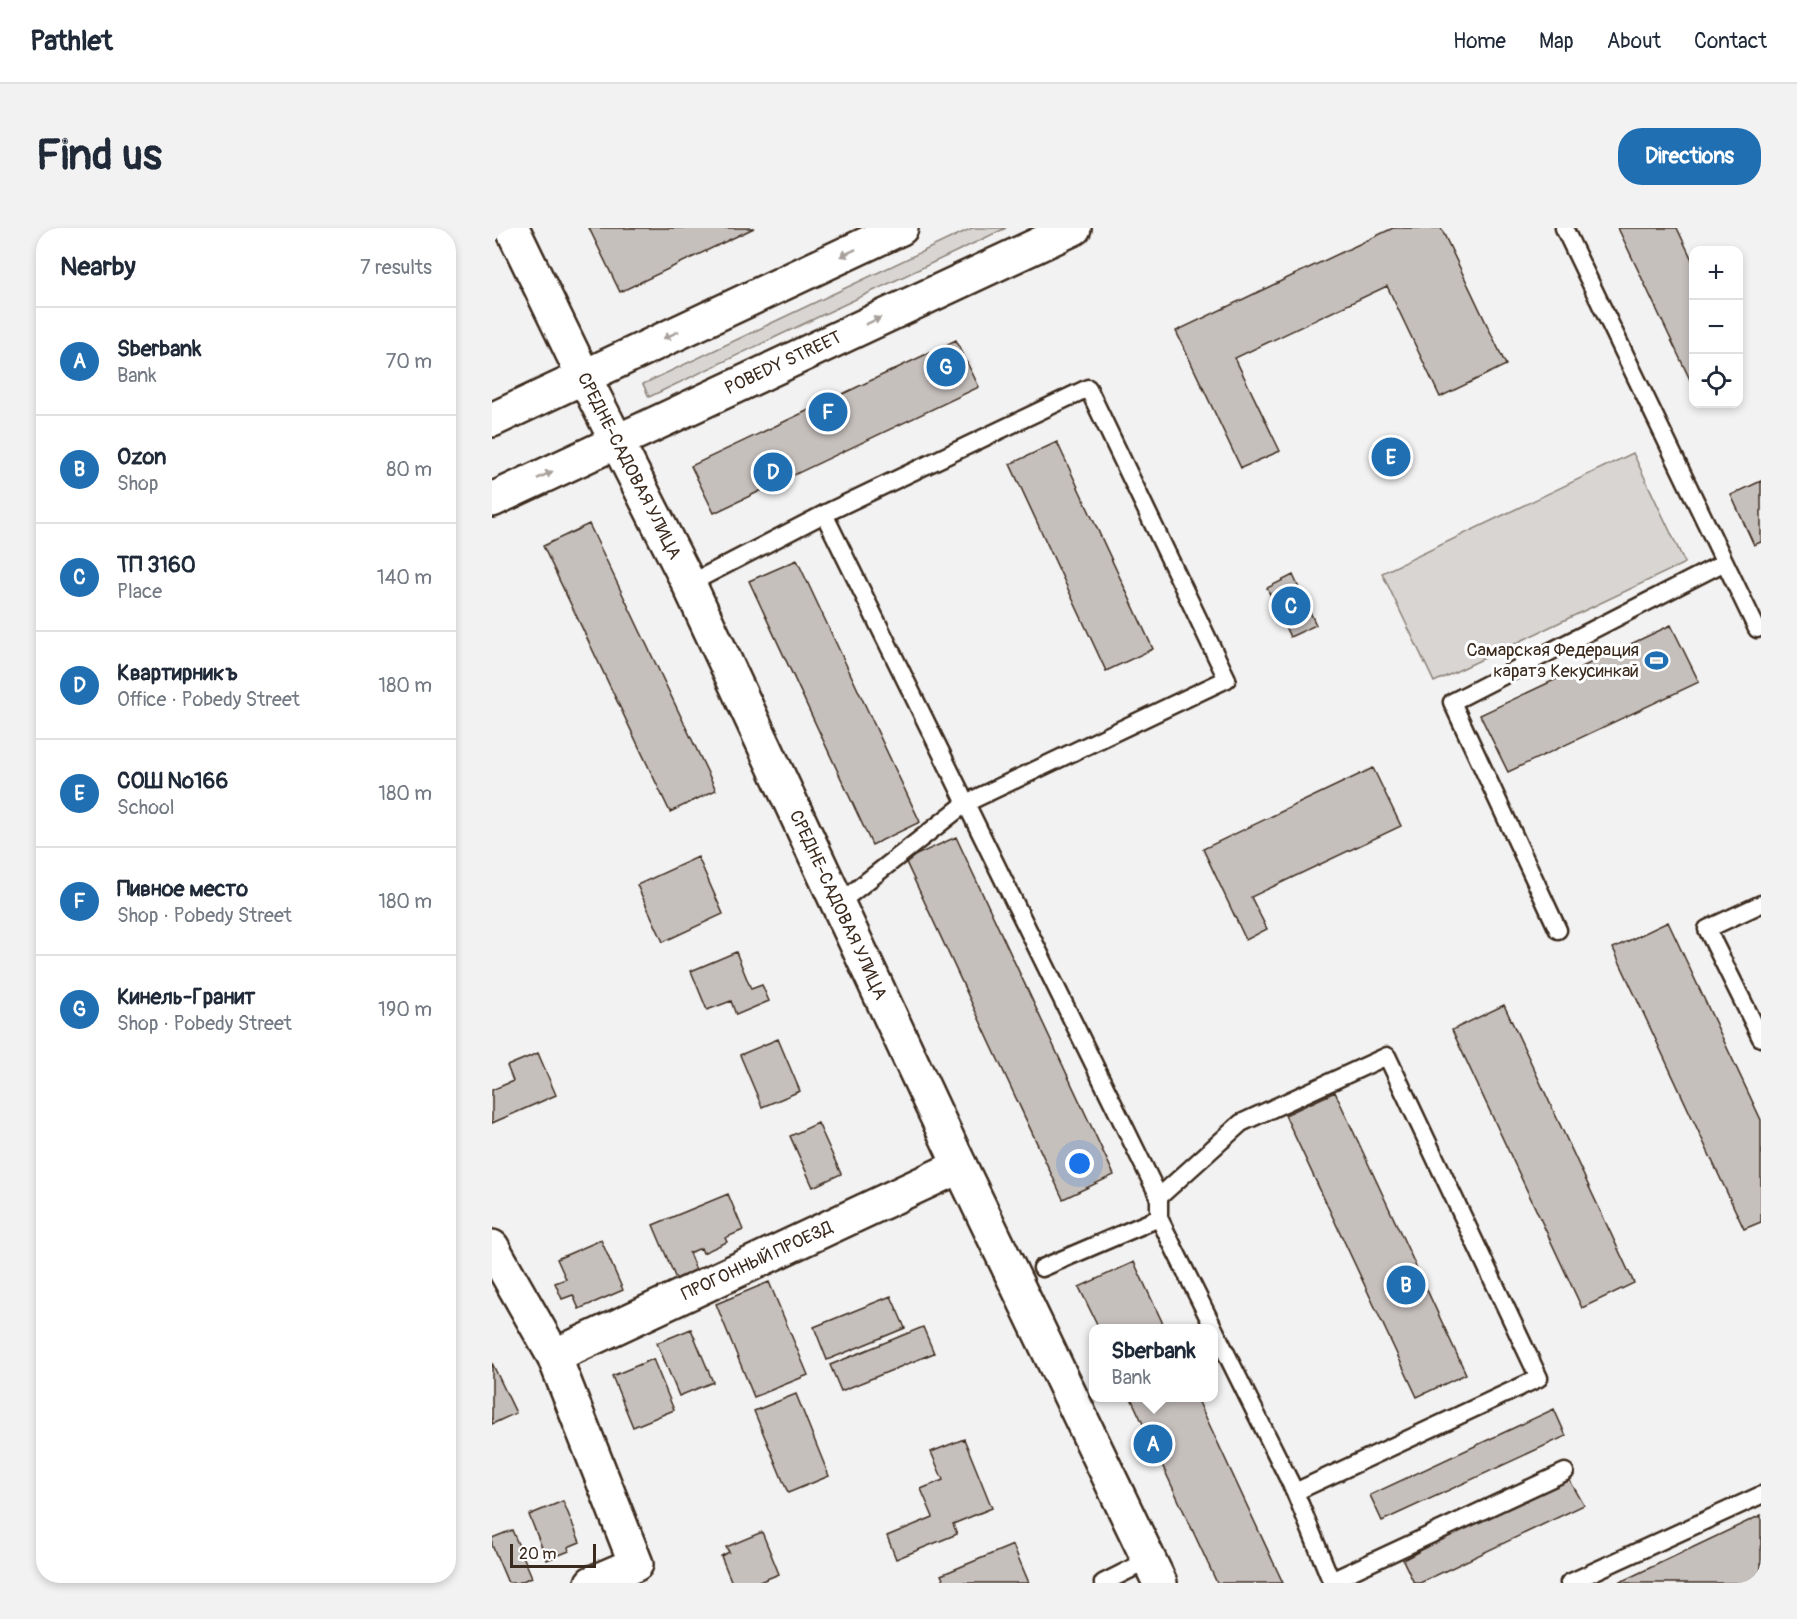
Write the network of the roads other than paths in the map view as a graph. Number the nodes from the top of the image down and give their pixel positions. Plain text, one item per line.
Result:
1 (512, 228) edge
2 (901, 228) edge
3 (1074, 228) edge
4 (1564, 228) edge
5 (584, 377) junction
6 (492, 420) edge
7 (616, 440) junction
8 (492, 500) edge
9 (824, 514) junction
10 (1723, 563) junction
11 (689, 584) junction
12 (1760, 631) edge
13 (966, 803) junction
14 (838, 904) junction
15 (1761, 904) edge
16 (1558, 930) dead end
17 (1761, 1038) edge
18 (960, 1166) junction
19 (1159, 1197) junction
20 (1160, 1218) junction
21 (492, 1247) edge
22 (1042, 1268) dead end
23 (1212, 1324) edge
24 (1218, 1336) edge
25 (554, 1356) junction
26 (1565, 1472) dead end
27 (1295, 1492) junction
28 (1761, 1495) edge
29 (1155, 1571) edge
30 (1331, 1582) edge
31 (592, 1583) edge
32 (1103, 1583) edge
33 (1569, 1583) edge

1 - 5 street, СРЕДНЕ-САДОВАЯ УЛИЦА
2 -> 5 street
7 -> 3 street, POBEDY STREET
4 - 10 lane
5 - 6 street
5 - 7 street, СРЕДНЕ-САДОВАЯ УЛИЦА
8 -> 7 street, POBEDY STREET
7 - 11 street, СРЕДНЕ-САДОВАЯ УЛИЦА
9 - 11 lane
9 - 13 lane
9 - 13 lane
10 - 12 lane
10 - 16 lane
11 - 14 street, СРЕДНЕ-САДОВАЯ УЛИЦА
13 - 14 lane
13 - 19 lane
14 - 18 street, СРЕДНЕ-САДОВАЯ УЛИЦА
15 - 17 lane
18 - 25 street, ПРОГОННЫЙ ПРОЕЗД
18 - 29 street, СРЕДНЕ-САДОВАЯ УЛИЦА
19 - 20 lane
19 - 27 lane
20 - 22 lane
20 - 23 lane
21 - 25 street
24 - 27 lane
25 - 31 street
26 - 30 lane
27 - 30 lane
28 - 33 lane
29 - 32 lane

